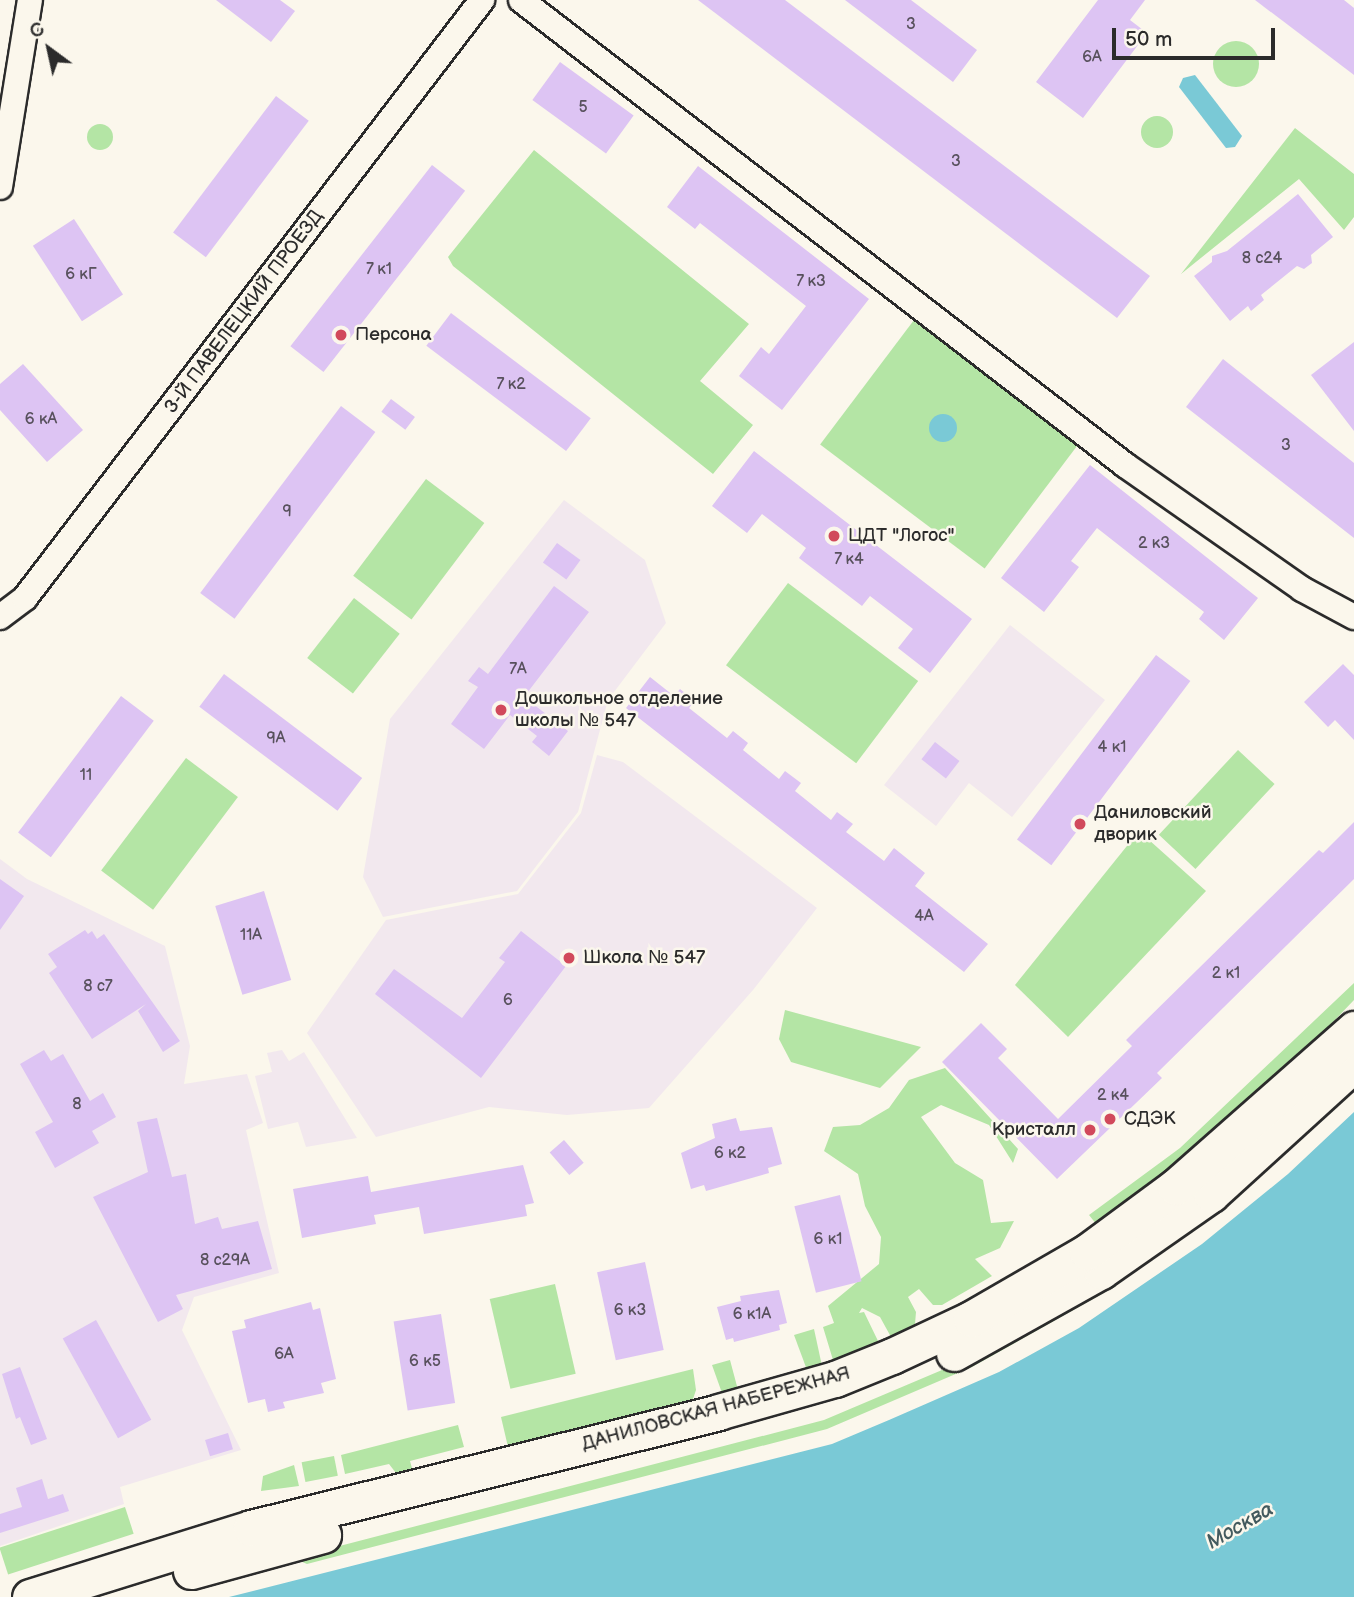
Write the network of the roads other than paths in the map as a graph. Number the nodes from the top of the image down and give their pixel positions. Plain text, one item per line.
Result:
1 (30, 0) edge
2 (482, 0) edge
3 (521, 0) edge
4 (0, 187) edge
5 (0, 617) edge
6 (1354, 617) edge
7 (1354, 1029) edge
8 (1354, 1064) edge
9 (30, 1597) edge
10 (108, 1597) edge

1 - 4 street
2 - 5 street, 3-Й ПАВЕЛЕЦКИЙ ПРОЕЗД
3 - 6 street
7 - 9 main road, ДАНИЛОВСКАЯ НАБЕРЕЖНАЯ
8 - 10 main road, ДАНИЛОВСКАЯ НАБЕРЕЖНАЯ

